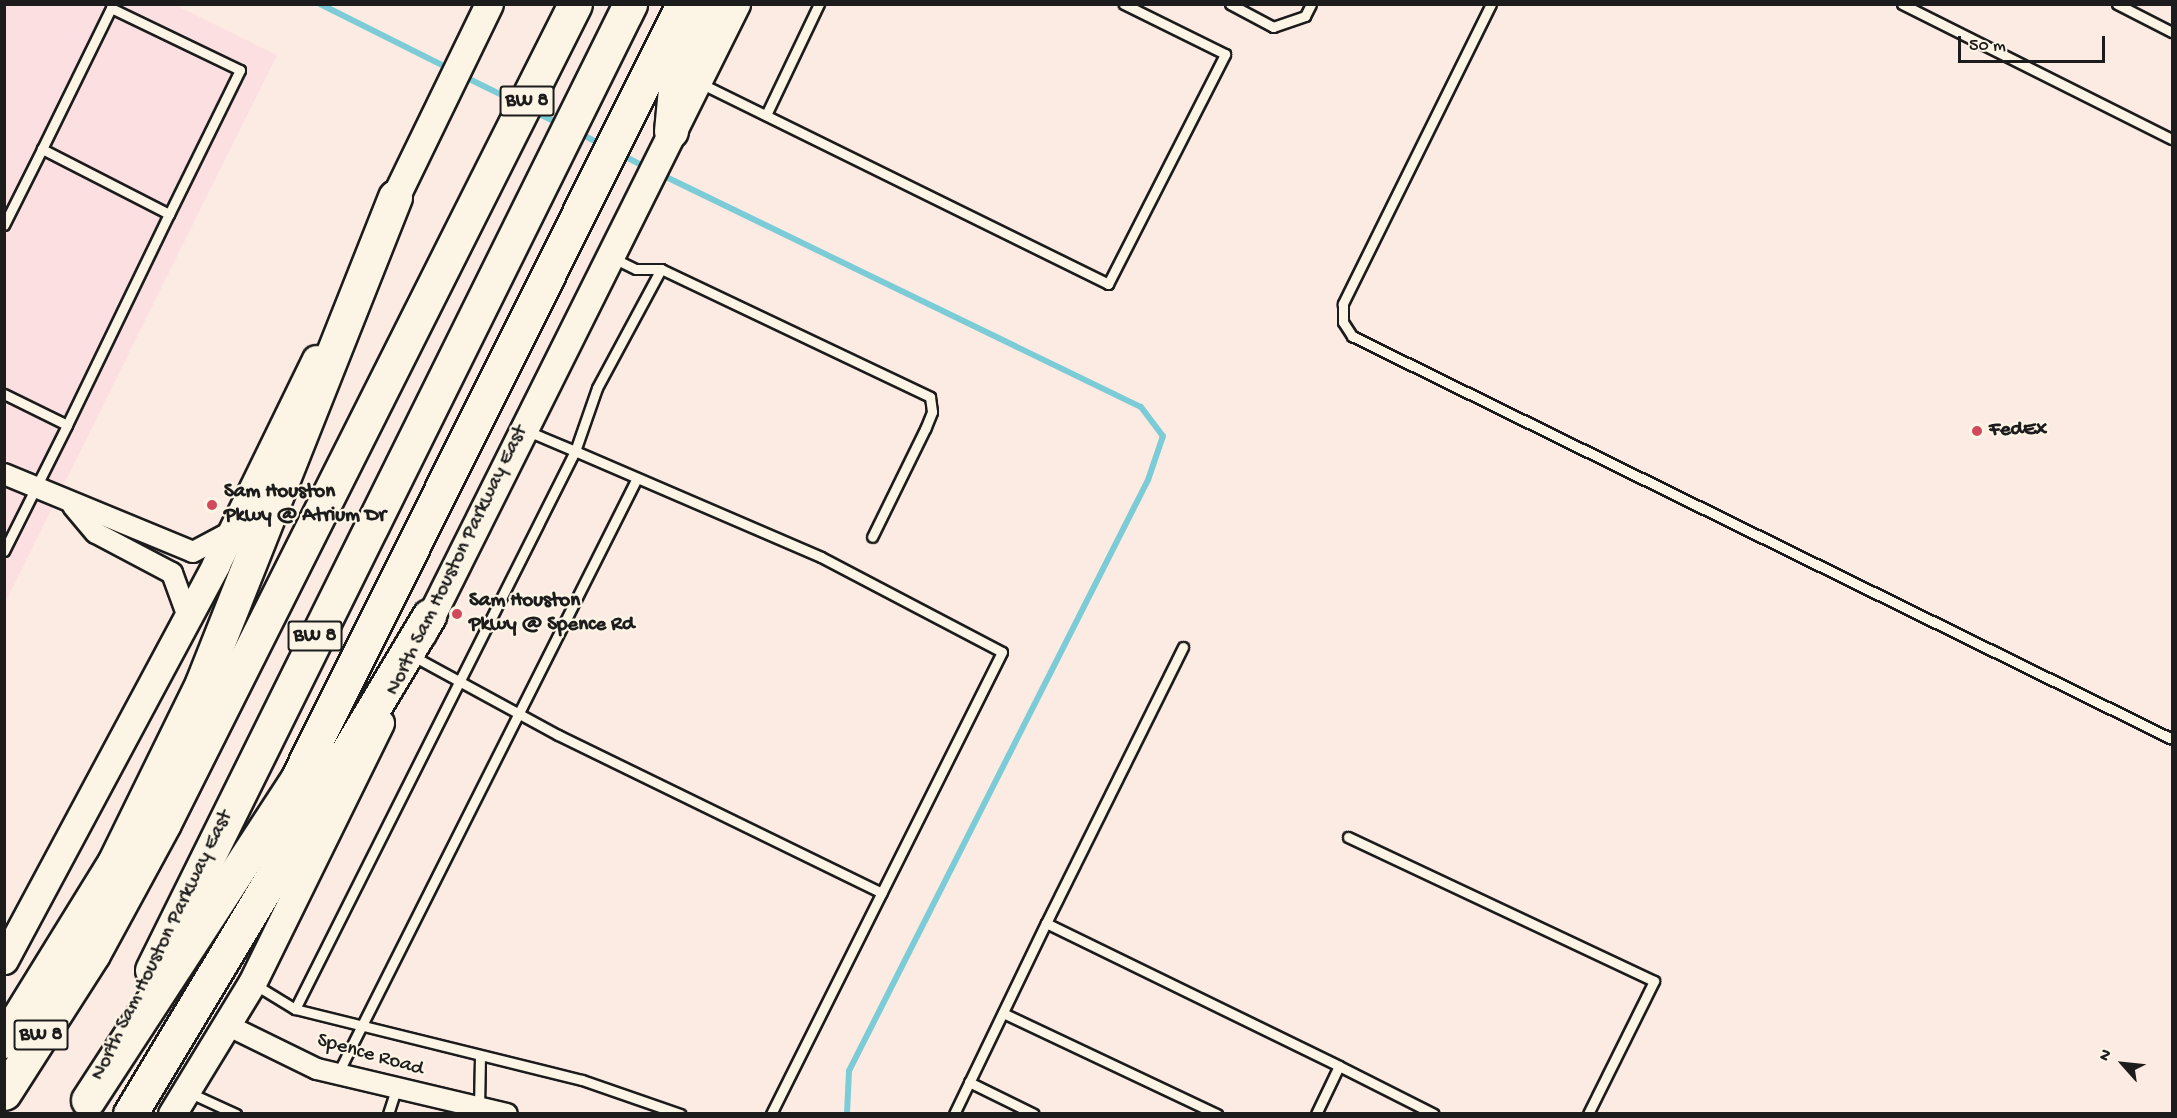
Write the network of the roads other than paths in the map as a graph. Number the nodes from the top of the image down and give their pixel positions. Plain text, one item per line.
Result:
1 (574, 4) edge
2 (630, 4) edge
3 (683, 4) edge
4 (707, 4) edge
5 (736, 4) edge
6 (819, 4) edge
7 (1124, 4) edge
8 (1230, 4) edge
9 (1311, 4) edge
10 (1491, 4) edge
11 (1902, 4) edge
12 (2117, 4) edge
13 (485, 11) edge
14 (2172, 32) edge
15 (699, 82) junction
16 (766, 115) junction
17 (671, 131) junction
18 (2172, 140) edge
19 (42, 149) junction
20 (396, 197) junction
21 (169, 214) junction
22 (4, 225) edge
23 (611, 257) junction
24 (662, 269) junction
25 (4, 394) edge
26 (67, 425) junction
27 (521, 429) junction
28 (575, 451) junction
29 (4, 474) edge
30 (637, 478) junction
31 (36, 489) junction
32 (72, 506) junction
33 (231, 532) junction
34 (872, 537) dead end
35 (5, 549) edge
36 (429, 616) junction
37 (188, 617) junction
38 (1182, 646) dead end
39 (413, 656) junction
40 (462, 681) junction
41 (523, 711) junction
42 (2172, 739) edge
43 (1348, 837) dead end
44 (882, 893) junction
45 (1046, 923) junction
46 (9, 942) edge
47 (252, 983) junction
48 (295, 1010) junction
49 (1003, 1013) junction
50 (227, 1025) junction
51 (362, 1027) junction
52 (4, 1041) edge
53 (480, 1058) junction
54 (1339, 1066) junction
55 (338, 1075) junction
56 (969, 1082) junction
57 (396, 1090) junction
58 (186, 1091) junction
59 (4, 1093) edge
60 (84, 1107) edge
61 (479, 1108) junction
62 (130, 1113) edge
63 (172, 1113) edge
64 (236, 1113) edge
65 (388, 1113) edge
66 (507, 1113) edge
67 (680, 1113) edge
68 (771, 1113) edge
69 (954, 1113) edge
70 (1034, 1113) edge
71 (1217, 1113) edge
72 (1316, 1113) edge
73 (1434, 1113) edge
74 (1588, 1113) edge

1 - 59 highway, BW 8
2 - 60 highway, North Sam Houston Parkway East / BW 8
3 - 60 highway
4 - 17 highway
5 - 15 main road, North Sam Houston Parkway East
6 - 16 lane
7 - 16 lane
8 - 9 lane
10 - 42 lane
11 - 18 lane
12 - 14 lane
13 - 20 main road
15 - 16 lane
15 - 17 main road, North Sam Houston Parkway East
17 - 23 main road, North Sam Houston Parkway East
19 - 21 lane
19 - 21 lane
19 - 22 lane
20 - 33 main road
20 - 52 highway
21 - 26 lane
23 - 24 lane
23 - 27 main road, North Sam Houston Parkway East
24 - 28 lane
24 - 34 lane
25 - 26 lane
26 - 31 lane
27 - 28 lane
27 - 36 main road, North Sam Houston Parkway East
28 - 30 lane
28 - 40 lane
29 - 31 street
30 - 41 lane
30 - 44 lane
31 - 32 street
31 - 35 lane
32 - 33 street
32 - 37 street
33 - 37 main road
36 - 39 main road, North Sam Houston Parkway East
36 - 62 highway
37 - 46 main road
38 - 45 lane
39 - 40 lane
39 - 47 main road, North Sam Houston Parkway East
40 - 41 lane
40 - 48 lane
41 - 44 lane
41 - 51 lane
43 - 74 lane
44 - 68 lane
45 - 49 lane
45 - 54 lane
47 - 48 lane
47 - 50 main road, North Sam Houston Parkway East
48 - 51 lane
49 - 56 lane
49 - 71 lane
50 - 55 street, Spence Road
50 - 58 main road, North Sam Houston Parkway East
51 - 53 lane
51 - 55 lane
53 - 61 lane
53 - 67 lane
54 - 72 lane
54 - 73 lane
55 - 57 street, Spence Road
56 - 69 lane
56 - 70 lane
57 - 61 street, Spence Road
57 - 65 lane
58 - 63 main road, North Sam Houston Parkway East
58 - 64 lane
61 - 66 street, Spence Road

